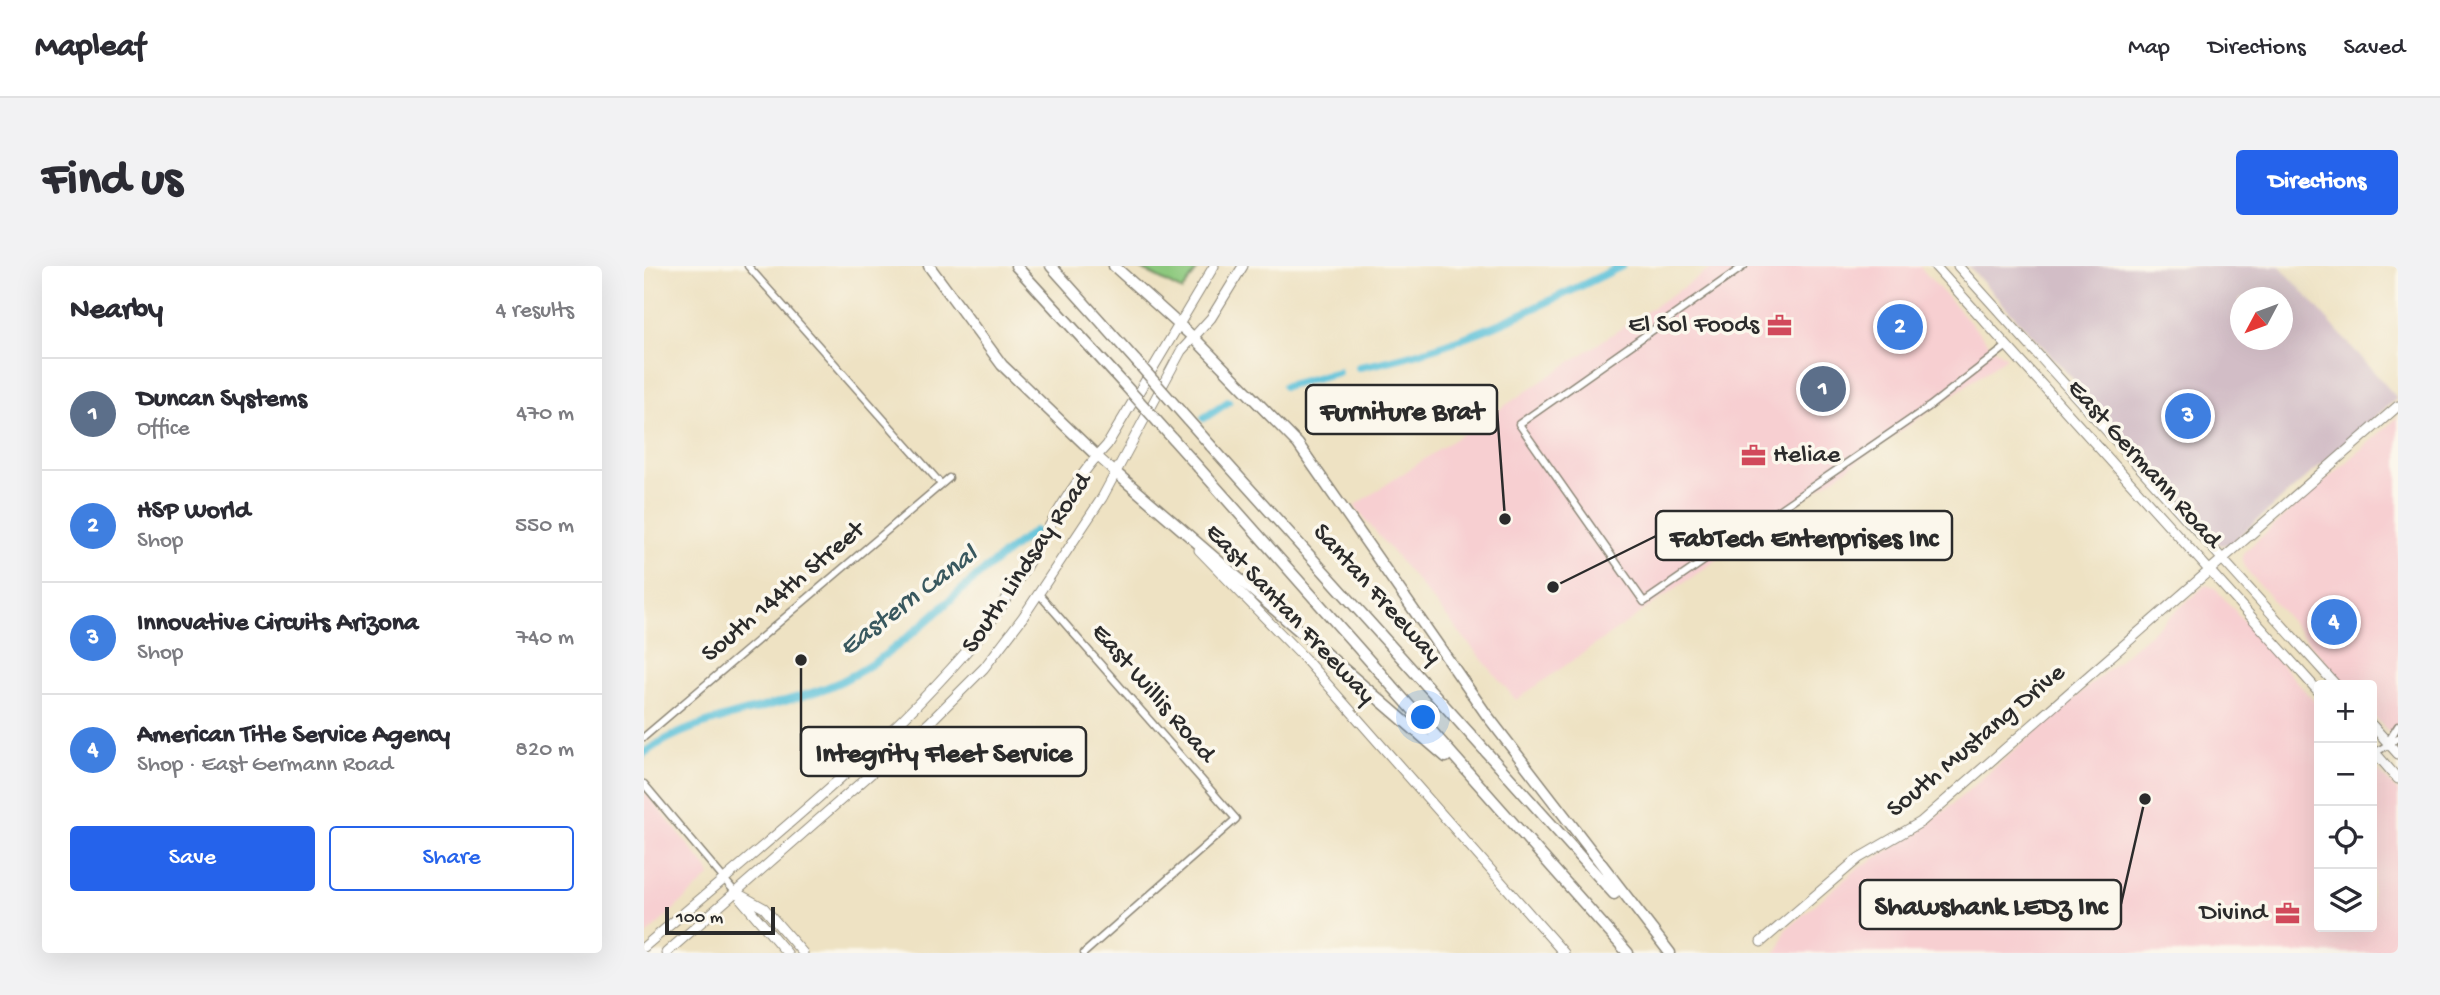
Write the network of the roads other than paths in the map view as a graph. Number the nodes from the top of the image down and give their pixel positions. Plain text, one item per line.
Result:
1 (748, 266) edge
2 (929, 266) edge
3 (1016, 266) edge
4 (1051, 266) edge
5 (1114, 266) edge
6 (1214, 266) edge
7 (1243, 266) edge
8 (1744, 266) edge
9 (1935, 266) edge
10 (1958, 266) edge
11 (1178, 324) junction
12 (1195, 339) junction
13 (2007, 346) junction
14 (2398, 406) edge
15 (1097, 456) junction
16 (1115, 472) junction
17 (949, 478) dead end
18 (941, 484) junction
19 (1176, 526) junction
20 (2217, 567) junction
21 (1039, 594) junction
22 (2331, 680) edge
23 (2314, 686) edge
24 (2398, 726) edge
25 (2377, 731) edge
26 (644, 737) edge
27 (2398, 738) edge
28 (2387, 742) junction
29 (2377, 748) edge
30 (2398, 754) edge
31 (2377, 755) edge
32 (2398, 779) edge
33 (1474, 781) junction
34 (644, 784) edge
35 (723, 878) junction
36 (735, 892) junction
37 (1761, 942) dead end
38 (644, 947) edge
39 (666, 953) edge
40 (787, 953) edge
41 (803, 953) edge
42 (1084, 953) edge
43 (1564, 953) edge
44 (1628, 953) edge
45 (1668, 953) edge

1 - 18 street
2 - 15 highway
3 - 33 highway, Santan Freeway, bridge
4 - 45 highway, Santan Freeway, bridge
5 - 11 highway
6 - 11 main road, South Lindsay Road
7 - 12 main road, South Lindsay Road
8 - 13 street
9 - 13 main road, East Germann Road
10 - 20 main road, East Germann Road
11 - 12 highway
11 - 15 main road, South Lindsay Road
12 - 16 main road, South Lindsay Road
12 - 45 highway
13 - 20 main road, East Germann Road
14 - 20 main road, South Mustang Drive
15 - 16 main road
15 - 35 main road, South Lindsay Road
16 - 19 highway
16 - 21 main road, South Lindsay Road
17 - 18 street, South 144th Street
18 - 26 street, South 144th Street
19 - 33 highway
19 - 43 main road, East Santan Freeway
20 - 22 main road, East Germann Road
20 - 23 main road, East Germann Road
20 - 37 main road, South Mustang Drive
21 - 36 main road, South Lindsay Road
21 - 42 street, East Willis Road
24 - 28 street
25 - 28 main road
27 - 28 street
28 - 29 street
28 - 30 main road
31 - 32 main road
33 - 44 highway, Santan Freeway
34 - 35 street
35 - 36 street
35 - 38 main road, South Lindsay Road
36 - 39 main road, South Lindsay Road
36 - 40 main road
36 - 41 main road

